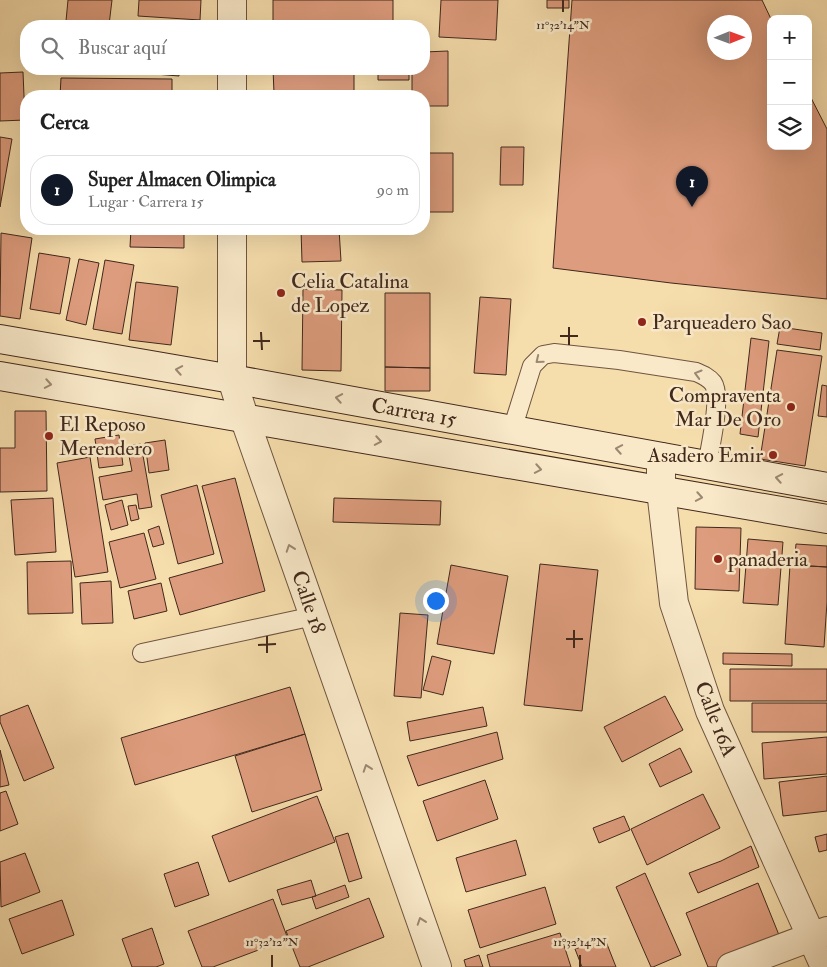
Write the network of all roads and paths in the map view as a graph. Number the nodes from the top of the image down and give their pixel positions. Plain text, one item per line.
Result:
1 (232, 0) edge
2 (232, 20) edge
3 (232, 75) edge
4 (232, 90) edge
5 (232, 235) edge
6 (0, 339) edge
7 (0, 376) edge
8 (232, 379) junction
9 (244, 418) junction
10 (512, 430) junction
11 (661, 457) junction
12 (707, 464) junction
13 (827, 487) edge
14 (661, 490) junction
15 (827, 519) edge
16 (314, 616) junction
17 (142, 653) dead end
18 (819, 935) edge
19 (437, 967) edge
20 (731, 967) edge
21 (825, 967) edge

1 - 2 street
3 - 4 street
5 - 8 street, Calle 18
8 -> 6 street, Carrera 15
7 -> 9 street, Carrera 15
8 - 9 street, Calle 18
10 -> 8 street, Carrera 15
9 -> 14 street, Carrera 15
16 -> 9 street, Calle 18
11 -> 10 street, Carrera 15
12 -> 10 lane
11 - 12 street, Carrera 15
11 - 14 street, Calle 16A
13 -> 12 street, Carrera 15
14 -> 15 street, Carrera 15
14 - 18 street, Calle 16A
16 - 17 lane
19 -> 16 street, Calle 18
18 - 20 street
18 - 21 street, Calle 16A

